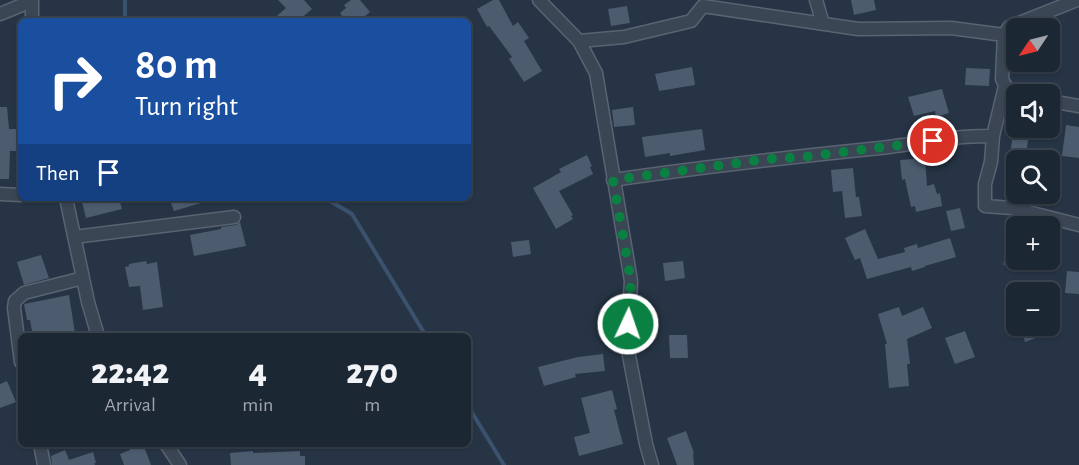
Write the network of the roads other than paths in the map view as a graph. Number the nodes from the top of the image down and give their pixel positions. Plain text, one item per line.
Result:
1 (539, 0) edge
2 (816, 0) edge
3 (1077, 0) edge
4 (32, 1) edge
5 (0, 14) edge
6 (32, 18) edge
7 (823, 24) junction
8 (1004, 35) junction
9 (579, 41) junction
10 (1005, 86) joint
11 (1060, 103) edge
12 (1079, 106) edge
13 (993, 136) junction
14 (613, 180) junction
15 (0, 194) edge
16 (18, 195) edge
17 (63, 201) edge
18 (234, 217) dead end
19 (1079, 225) edge
20 (74, 237) junction
21 (83, 278) junction
22 (97, 333) edge
23 (18, 339) edge
24 (41, 447) edge
25 (168, 447) edge
26 (44, 465) edge
27 (180, 465) edge
28 (652, 465) edge

1 - 9 street
2 - 7 street
3 - 8 street
4 - 5 street
4 - 6 street
7 - 8 street
7 - 9 street
8 - 10 street
9 - 14 street
10 - 13 street
11 - 12 street
13 - 14 street
13 - 19 street
14 - 28 street
15 - 16 street
17 - 20 street
18 - 20 street
20 - 21 street
21 - 22 street
21 - 23 street
24 - 26 street
25 - 27 street

